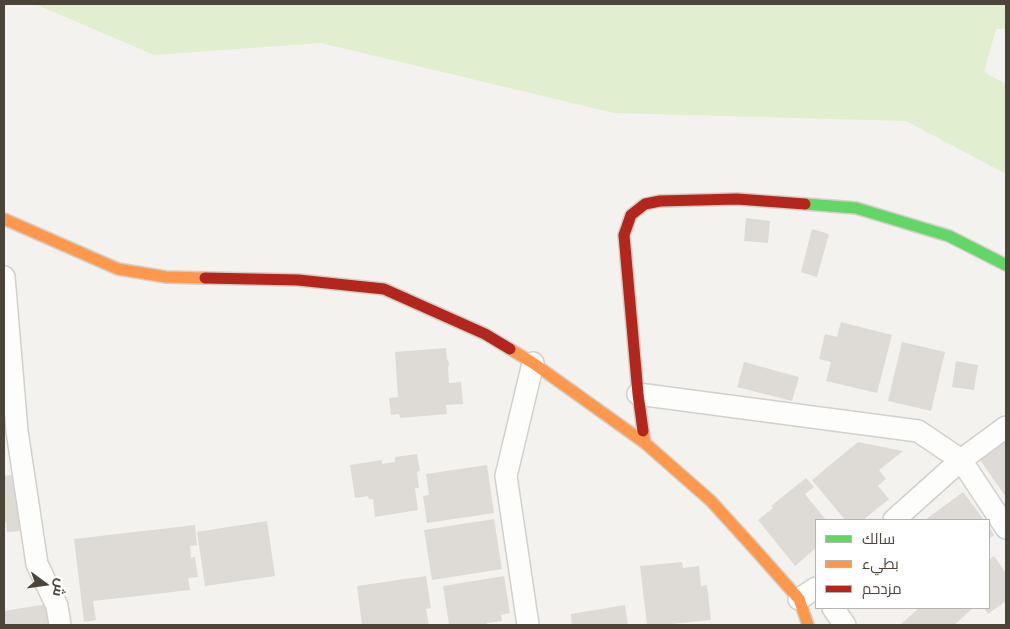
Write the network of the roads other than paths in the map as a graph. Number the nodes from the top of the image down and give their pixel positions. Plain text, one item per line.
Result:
1 (4, 219) edge
2 (1006, 265) edge
3 (4, 277) edge
4 (532, 363) junction
5 (638, 394) junction
6 (1006, 427) edge
7 (645, 442) junction
8 (961, 460) junction
9 (895, 519) edge
10 (1006, 528) edge
11 (808, 594) edge
12 (834, 609) edge
13 (60, 625) edge
14 (528, 625) edge
15 (808, 625) edge
16 (845, 625) edge

1 - 4 street
2 - 5 street
3 - 13 street
4 - 7 street
4 - 14 street
5 - 7 street
5 - 8 street
6 - 8 street
7 - 11 street
8 - 9 street
8 - 10 street
11 - 15 street
12 - 16 street

